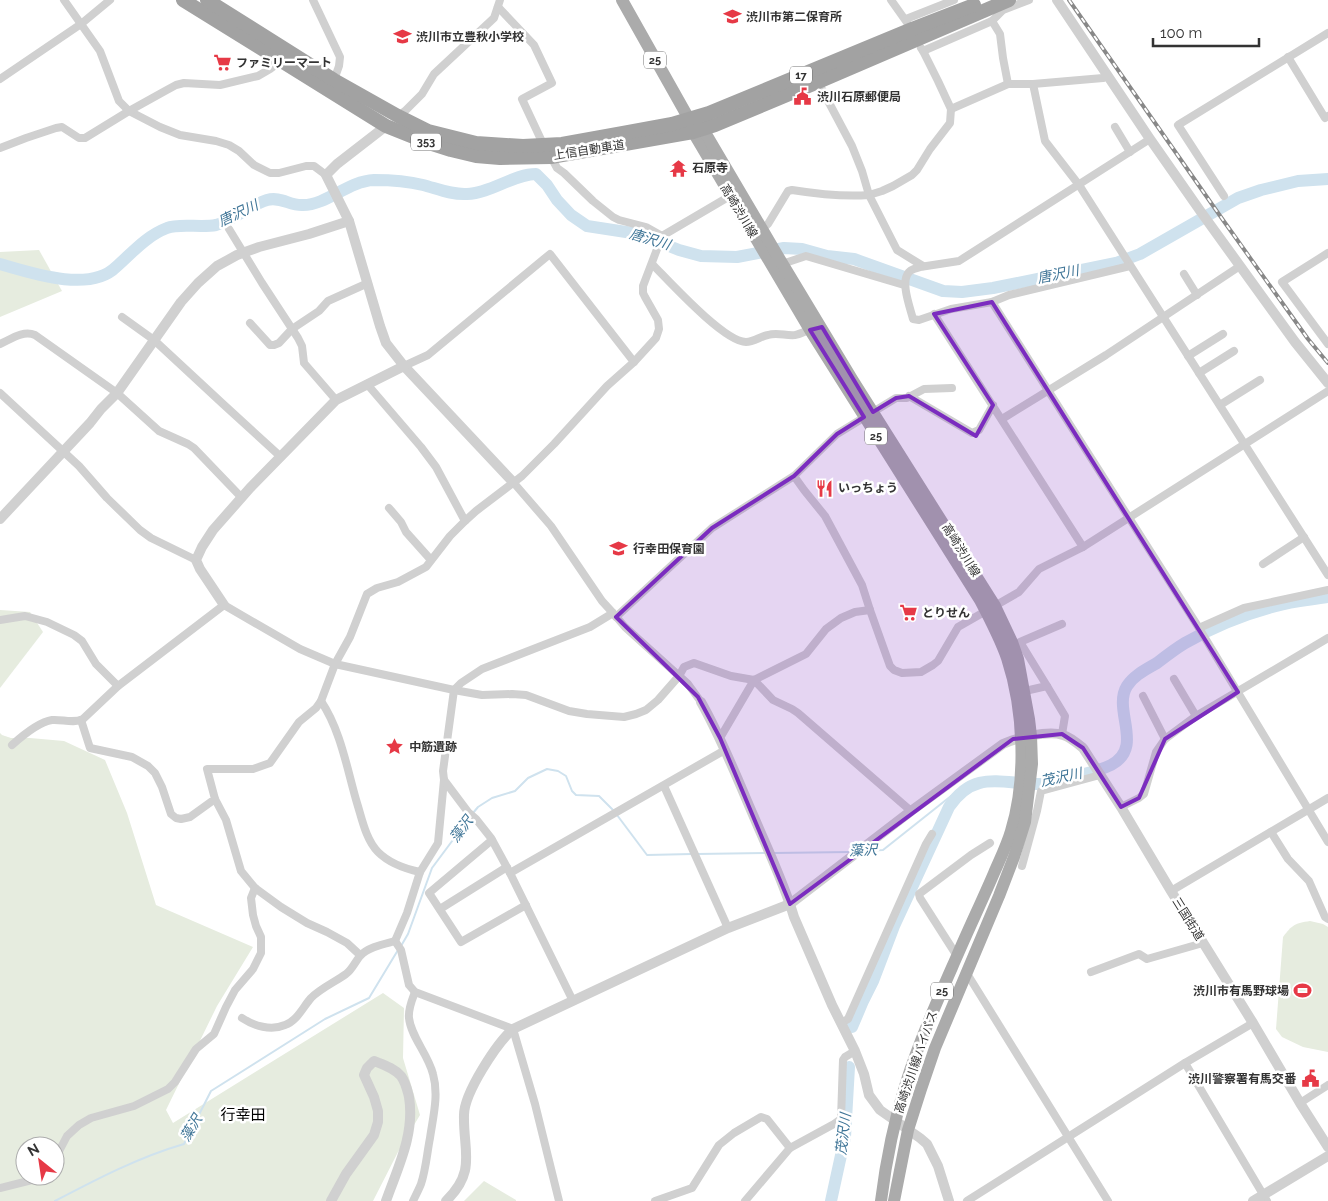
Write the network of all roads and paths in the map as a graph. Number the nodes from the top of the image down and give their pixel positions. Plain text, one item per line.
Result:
1 (64, 0) edge
2 (110, 0) edge
3 (183, 0) edge
4 (207, 0) edge
5 (312, 0) edge
6 (622, 0) edge
7 (891, 0) edge
8 (954, 0) edge
9 (1009, 0) edge
10 (1029, 0) edge
11 (1057, 0) edge
12 (499, 2) edge
13 (987, 8) edge
14 (81, 24) junction
15 (1328, 32) edge
16 (915, 35) junction
17 (1288, 57) junction
18 (276, 58) junction
19 (1103, 78) dead end
20 (0, 79) edge
21 (334, 80) junction
22 (818, 82) junction
23 (1008, 84) junction
24 (1033, 84) junction
25 (951, 109) junction
26 (129, 111) junction
27 (398, 116) junction
28 (1327, 119) edge
29 (386, 126) junction
30 (695, 127) junction
31 (1114, 127) dead end
32 (1150, 139) junction
33 (0, 148) edge
34 (547, 151) junction
35 (1130, 152) junction
36 (326, 175) junction
37 (1079, 185) junction
38 (869, 194) junction
39 (730, 196) junction
40 (1224, 196) dead end
41 (349, 221) junction
42 (229, 229) dead end
43 (762, 229) junction
44 (662, 236) junction
45 (765, 245) junction
46 (244, 252) junction
47 (1328, 253) edge
48 (776, 261) junction
49 (1128, 262) junction
50 (652, 264) junction
51 (922, 266) junction
52 (1240, 266) junction
53 (1184, 274) dead end
54 (368, 283) junction
55 (904, 284) junction
56 (1197, 295) junction
57 (992, 302) junction
58 (934, 314) junction
59 (122, 316) dead end
60 (1163, 317) junction
61 (250, 323) dead end
62 (292, 329) junction
63 (816, 329) junction
64 (1223, 334) dead end
65 (154, 340) junction
66 (0, 344) edge
67 (1328, 344) edge
68 (1234, 351) dead end
69 (1188, 356) junction
70 (634, 362) junction
71 (404, 366) junction
72 (1199, 373) junction
73 (1260, 380) dead end
74 (1328, 383) edge
75 (367, 384) junction
76 (952, 388) dead end
77 (1048, 390) junction
78 (1328, 391) edge
79 (0, 393) edge
80 (116, 393) junction
81 (909, 396) junction
82 (336, 400) junction
83 (993, 405) junction
84 (1220, 405) junction
85 (868, 415) junction
86 (1002, 419) junction
87 (1246, 444) junction
88 (63, 452) junction
89 (281, 457) junction
90 (794, 476) junction
91 (513, 482) junction
92 (242, 498) junction
93 (389, 508) dead end
94 (1130, 518) junction
95 (0, 519) edge
96 (465, 521) junction
97 (1304, 537) junction
98 (1083, 547) junction
99 (196, 560) junction
100 (431, 560) junction
101 (1263, 564) dead end
102 (1328, 575) edge
103 (1328, 590) edge
104 (224, 605) junction
105 (991, 609) junction
106 (870, 610) junction
107 (614, 615) junction
108 (0, 620) edge
109 (1062, 624) dead end
110 (1200, 628) junction
111 (1328, 638) edge
112 (335, 664) junction
113 (679, 676) junction
114 (1174, 679) dead end
115 (754, 680) junction
116 (118, 686) junction
117 (1047, 686) junction
118 (454, 690) junction
119 (1024, 691) junction
120 (1238, 692) junction
121 (1143, 696) dead end
122 (321, 701) junction
123 (701, 702) joint
124 (1196, 716) junction
125 (81, 720) junction
126 (1062, 734) junction
127 (1026, 737) junction
128 (720, 738) junction
129 (1165, 739) junction
130 (12, 745) dead end
131 (725, 750) junction
132 (1100, 775) junction
133 (444, 780) junction
134 (1025, 783) junction
135 (664, 786) junction
136 (1328, 798) edge
137 (215, 799) junction
138 (1121, 807) junction
139 (1308, 810) junction
140 (911, 811) junction
141 (1271, 832) junction
142 (932, 834) dead end
143 (492, 840) junction
144 (1328, 842) edge
145 (990, 843) dead end
146 (1022, 866) dead end
147 (509, 870) junction
148 (420, 872) junction
149 (255, 888) junction
150 (1171, 891) junction
151 (526, 904) junction
152 (790, 904) junction
153 (440, 909) junction
154 (1328, 919) edge
155 (728, 928) junction
156 (395, 941) junction
157 (1203, 943) junction
158 (360, 955) junction
159 (957, 956) junction
160 (966, 972) junction
161 (1090, 972) dead end
162 (415, 992) junction
163 (573, 1000) junction
164 (242, 1018) dead end
165 (841, 1023) junction
166 (1253, 1023) junction
167 (513, 1030) junction
168 (855, 1051) junction
169 (1185, 1063) junction
170 (1328, 1085) edge
171 (1300, 1104) junction
172 (896, 1122) junction
173 (908, 1130) junction
174 (1069, 1136) junction
175 (65, 1140) edge
176 (1328, 1147) edge
177 (790, 1148) junction
178 (1328, 1156) edge
179 (15, 1184) edge
180 (0, 1188) edge
181 (1265, 1198) edge
182 (331, 1201) edge
183 (386, 1201) edge
184 (413, 1201) edge
185 (446, 1201) edge
186 (559, 1201) edge
187 (655, 1201) edge
188 (744, 1201) edge
189 (881, 1201) edge
190 (894, 1201) edge
191 (949, 1201) edge
192 (967, 1201) edge
193 (1108, 1201) edge
194 (1254, 1201) edge

1 - 14 street
2 - 14 street
3 - 18 highway, 上信自動車道 / 353
4 - 21 highway, 上信自動車道 / 353
5 - 21 street
6 - 30 main road, 25
7 - 16 street
8 - 16 street
9 - 13 highway, 上信自動車道 / 17
10 - 13 street
11 - 32 street
12 - 27 street
12 - 34 street
13 - 16 highway, 上信自動車道 / 17
13 - 23 street
14 - 20 street
14 - 26 street
15 - 17 street
16 - 22 highway, 上信自動車道 / 17
16 - 25 street
16 - 30 highway, 上信自動車道 / 17
17 - 28 street
17 - 40 street
18 - 26 street
18 - 29 highway, 上信自動車道 / 353
19 - 24 street
21 - 27 highway, 上信自動車道 / 353
22 - 30 highway, 上信自動車道 / 17
22 - 38 street
23 - 24 street
23 - 25 street
24 - 37 street
25 - 38 street
26 - 33 street
26 - 36 street
27 - 29 street
27 - 34 highway, 上信自動車道 / 353
29 - 34 highway, 上信自動車道 / 353
29 - 36 street
30 - 34 highway, 上信自動車道 / 353
30 - 39 main road, 高崎渋川線 / 25
30 - 43 main road, 高崎渋川線 / 25
31 - 35 street
32 - 35 street
32 - 52 street
34 - 44 street
35 - 37 street
36 - 41 street
37 - 49 street
37 - 51 street
38 - 43 street
38 - 51 street
39 - 44 street
39 - 45 main road, 高崎渋川線 / 25
41 - 46 street
41 - 54 street
42 - 46 street
43 - 45 main road, 高崎渋川線 / 25
44 - 50 street
45 - 48 main road, 高崎渋川線 / 25
46 - 62 street
46 - 65 street
47 - 67 street
48 - 55 street
48 - 63 main road, 高崎渋川線 / 25
49 - 57 street
49 - 60 street
50 - 63 street
50 - 70 street
51 - 55 street
52 - 56 street
52 - 74 street
53 - 56 street
54 - 62 street
54 - 71 street
55 - 58 street
56 - 60 street
57 - 58 street
57 - 77 street
58 - 83 street
59 - 65 street
60 - 69 street
60 - 77 street
61 - 62 street
62 - 82 street
63 - 85 main road, 高崎渋川線 / 25
64 - 69 street
65 - 80 street
65 - 89 street
66 - 80 street
68 - 72 street
69 - 72 street
70 - 71 street
70 - 91 street
71 - 75 street
71 - 91 street
72 - 84 street
73 - 84 street
75 - 82 street
75 - 96 street
76 - 81 street
77 - 86 street
77 - 94 street
78 - 87 street
79 - 88 street
80 - 88 street
80 - 92 street
81 - 83 street
81 - 85 street
82 - 89 street
83 - 86 street
84 - 87 street
85 - 90 street
85 - 105 main road, 高崎渋川線 / 25
86 - 98 street
87 - 94 street
87 - 97 street
88 - 95 street
88 - 99 street
89 - 92 street
90 - 106 street
90 - 107 street
91 - 96 street
91 - 107 street
92 - 99 street
93 - 100 street
94 - 98 street
94 - 110 street
96 - 100 street
97 - 101 street
97 - 102 street
98 - 105 street
99 - 104 street
100 - 112 street
103 - 110 street
104 - 112 street
104 - 116 street
105 - 106 street
105 - 119 main road, 高崎渋川線バイパス / 25
105 - 127 main road, 高崎渋川線バイパス / 25
106 - 115 street
107 - 113 street
107 - 118 street
108 - 116 street
109 - 117 street
110 - 120 street
111 - 120 street
112 - 118 street
112 - 122 street
113 - 115 street
113 - 118 street
113 - 123 street
114 - 124 street
115 - 128 street
115 - 140 street
116 - 125 street
117 - 119 street
117 - 126 street
118 - 133 street
119 - 127 main road, 高崎渋川線バイパス / 25
120 - 124 street
120 - 139 street
121 - 129 street
122 - 137 street
122 - 148 street
123 - 128 street
124 - 129 street
125 - 130 street
125 - 137 street
126 - 127 street
126 - 132 street, 三国街道
127 - 134 main road, 高崎渋川線バイパス / 25
127 - 140 street
128 - 131 street
129 - 138 street
131 - 135 street
131 - 152 street
132 - 138 street, 三国街道
132 - 146 street
133 - 143 street
133 - 148 street
134 - 159 main road, 高崎渋川線バイパス / 25
134 - 160 main road, 高崎渋川線バイパス / 25
135 - 147 street
135 - 155 street
136 - 139 street
137 - 149 street
138 - 150 street, 三国街道
139 - 141 street
139 - 144 street
140 - 152 street
141 - 150 street
141 - 154 street
142 - 165 street
143 - 147 street
143 - 153 street
145 - 159 street
147 - 151 street
147 - 153 street
148 - 156 street
149 - 158 street
149 - 175 street
150 - 157 street, 三国街道
151 - 153 street
151 - 163 street
152 - 155 street
152 - 165 street
155 - 163 street
156 - 158 street
156 - 162 street
157 - 161 street
157 - 166 street, 三国街道
158 - 164 street
159 - 172 main road, 高崎渋川線バイパス / 25
160 - 173 main road, 高崎渋川線バイパス / 25
160 - 174 street
162 - 167 street
162 - 184 street
163 - 167 street
165 - 168 street
166 - 169 street
166 - 171 street, 三国街道
167 - 185 street
167 - 186 street
168 - 172 street
168 - 177 street
169 - 174 street
169 - 181 street
170 - 171 street
171 - 176 street, 三国街道
172 - 173 street
172 - 189 main road, 高崎渋川線バイパス / 25
173 - 190 main road, 高崎渋川線バイパス / 25
173 - 191 street
174 - 192 street
174 - 193 street
177 - 187 street
177 - 188 street
178 - 181 street
179 - 180 street
181 - 194 street
182 - 183 street

